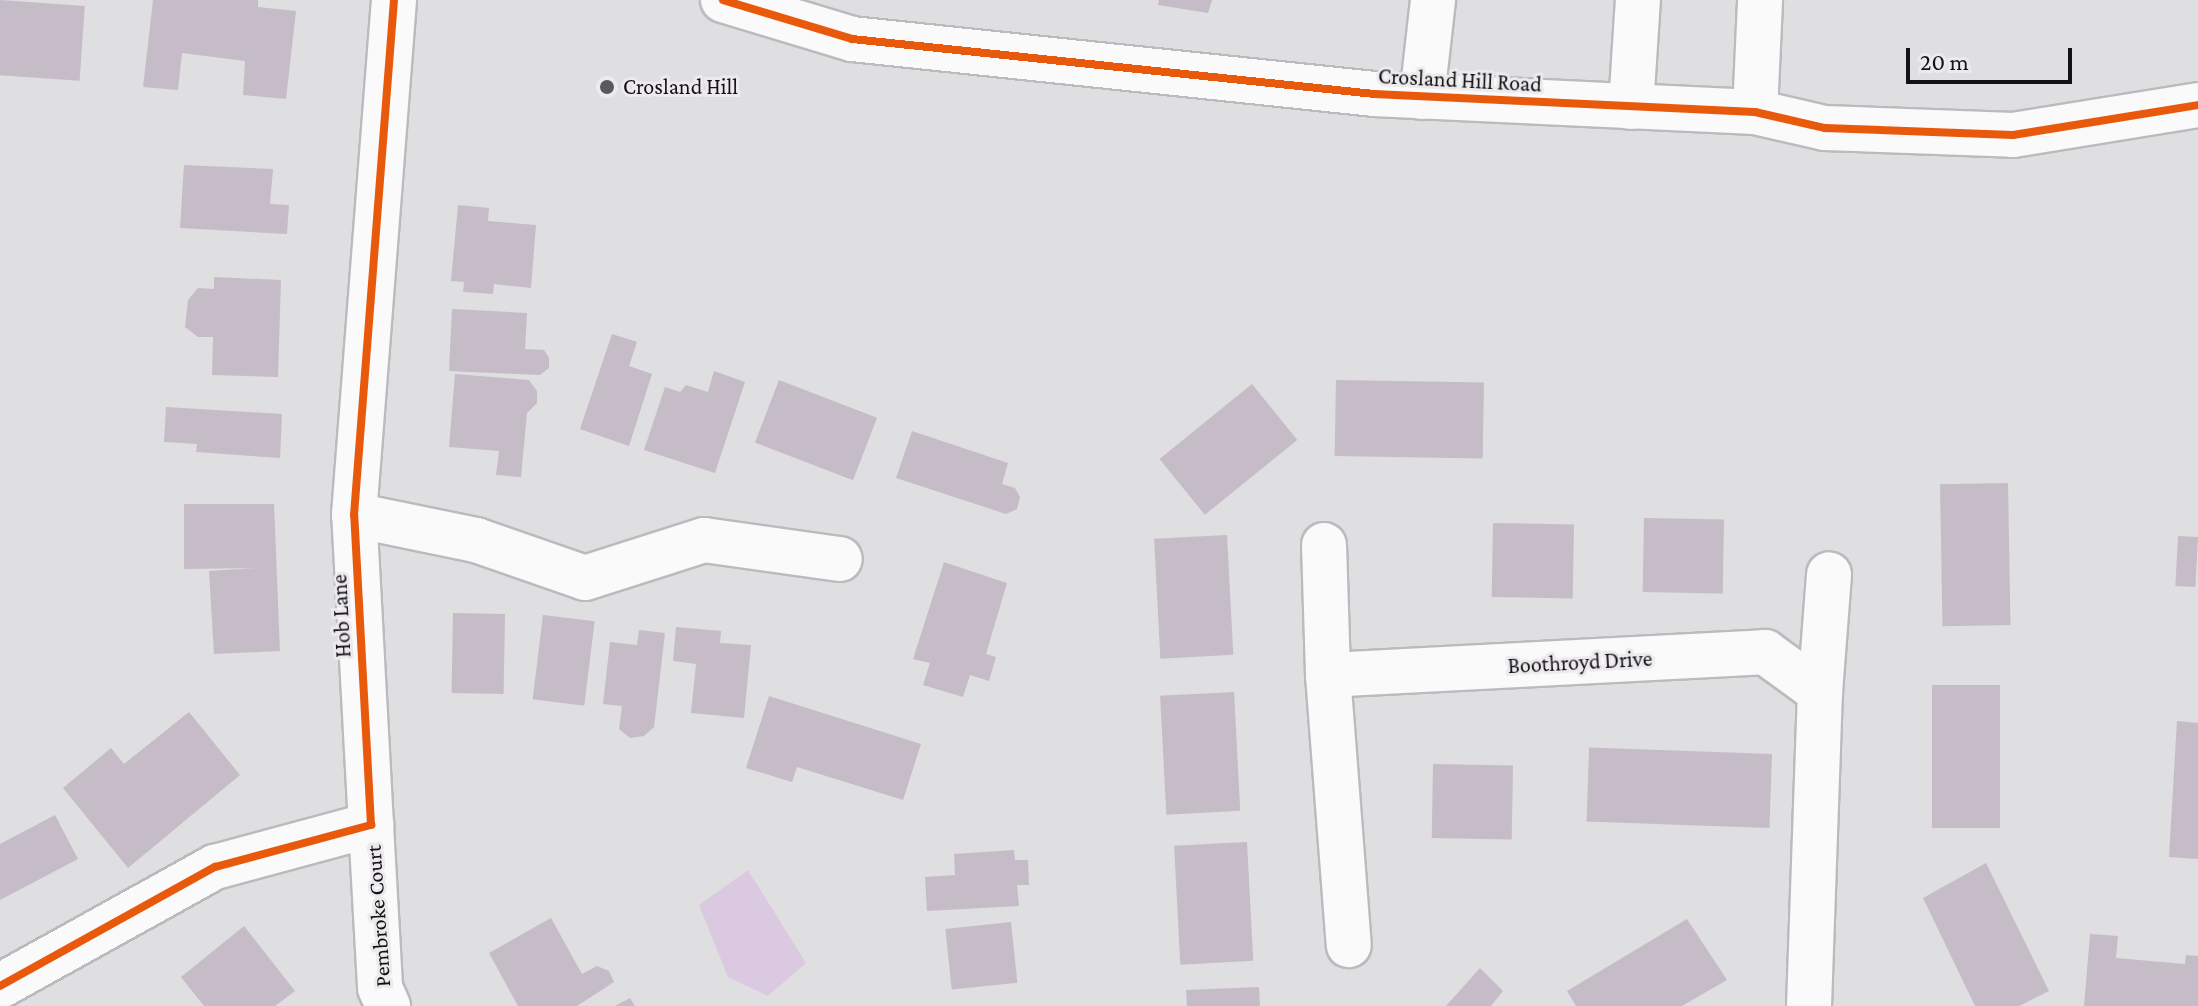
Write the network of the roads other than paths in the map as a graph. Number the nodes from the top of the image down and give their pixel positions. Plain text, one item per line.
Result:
1 (394, 0) edge
2 (723, 0) edge
3 (1433, 0) edge
4 (1638, 0) edge
5 (1760, 0) edge
6 (1422, 97) junction
7 (2198, 105) edge
8 (1631, 107) junction
9 (1755, 112) junction
10 (354, 515) junction
11 (1324, 545) dead end
12 (840, 559) dead end
13 (1829, 574) dead end
14 (1328, 675) junction
15 (1820, 692) junction
16 (371, 825) junction
17 (1349, 945) dead end
18 (0, 986) edge
19 (388, 1006) edge
20 (1809, 1006) edge

1 - 10 street, Hob Lane
2 - 6 street, Crosland Hill Road
3 - 6 street
4 - 8 street
5 - 9 street
6 - 8 street, Crosland Hill Road
7 - 9 street, Crosland Hill Road
8 - 9 street, Crosland Hill Road
10 - 12 street
10 - 16 street, Hob Lane
11 - 14 street
13 - 15 street
14 - 15 street, Boothroyd Drive
14 - 17 street
15 - 20 street
16 - 18 street
16 - 19 street, Pembroke Court

